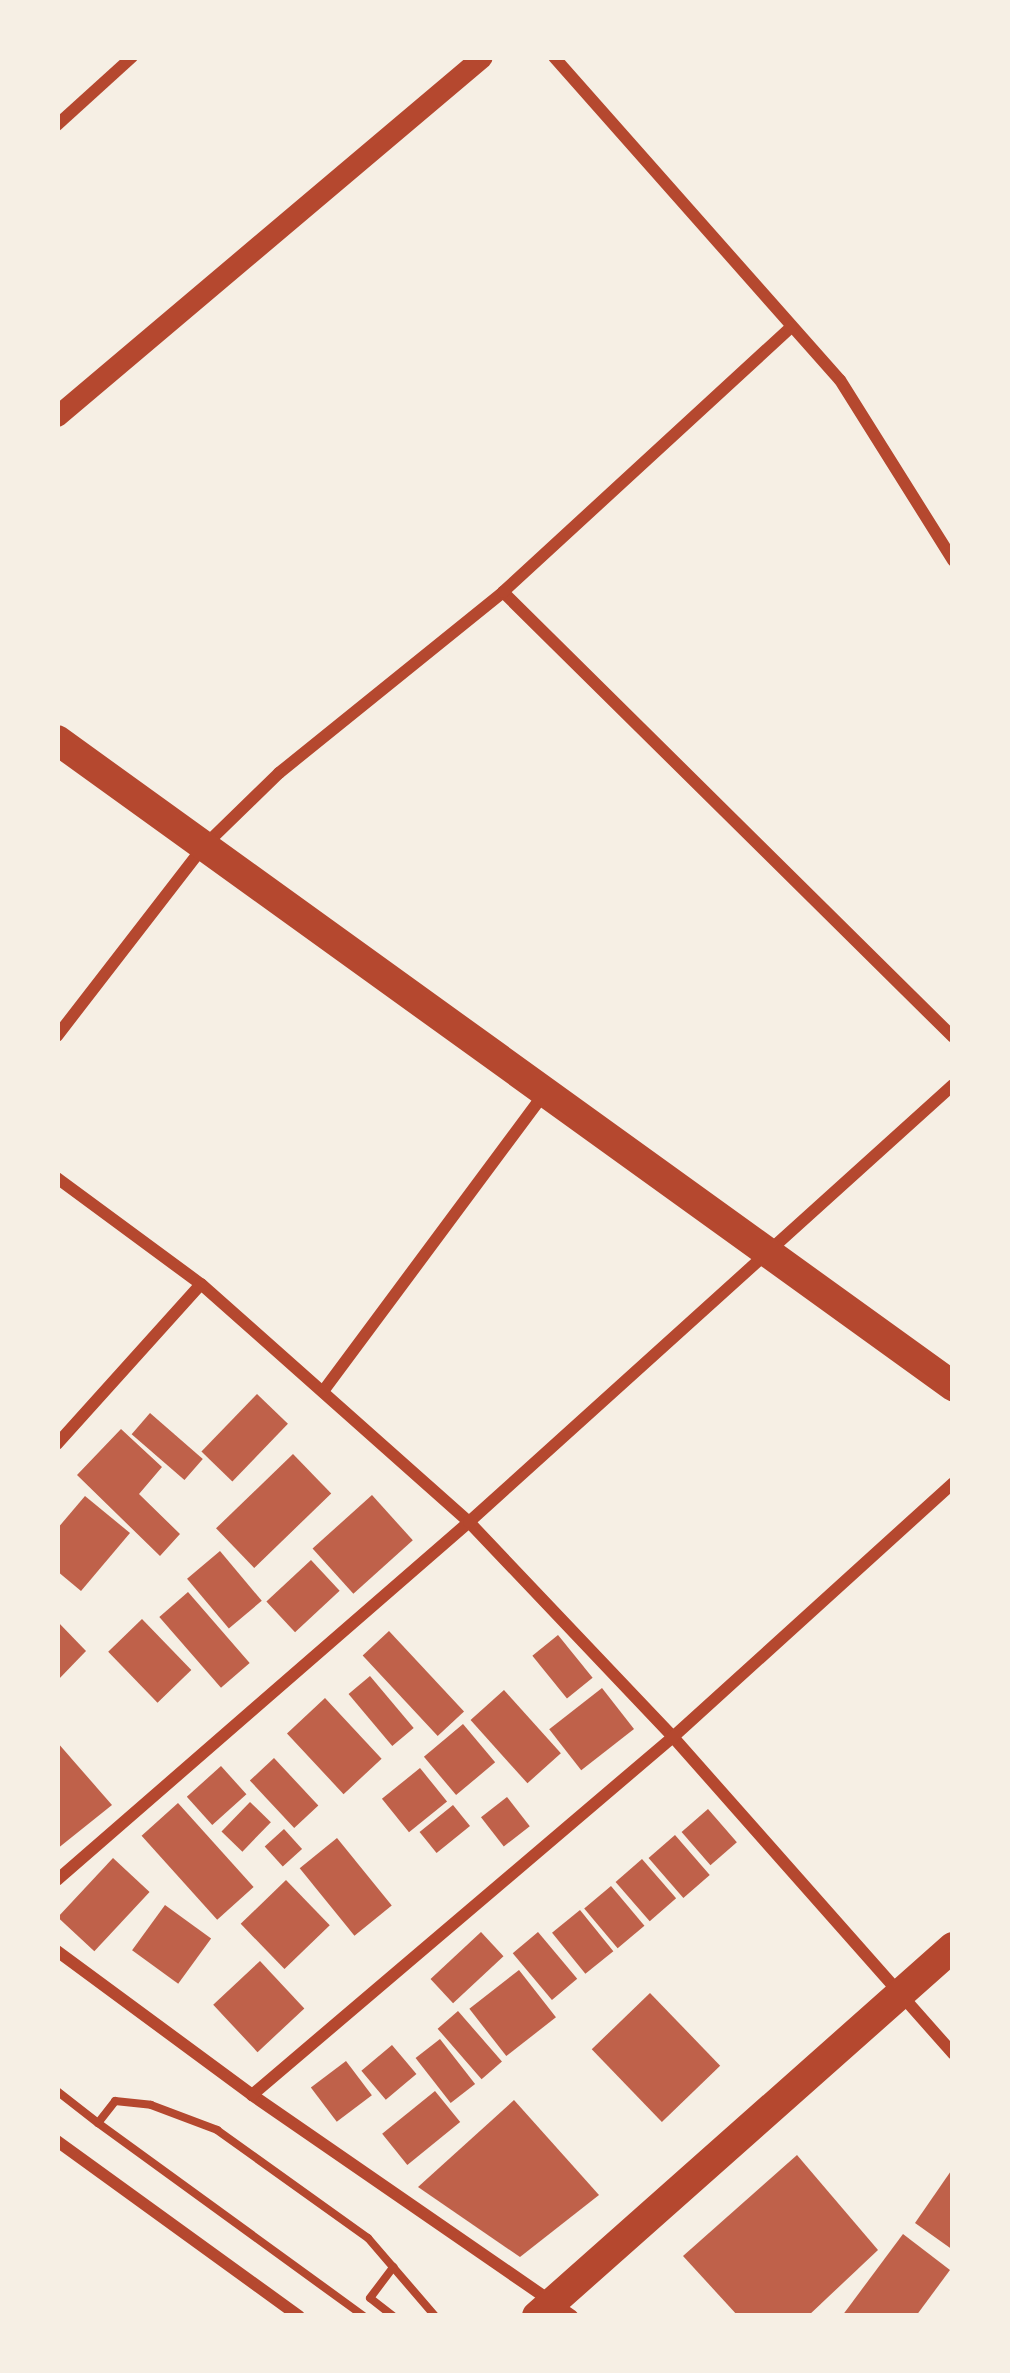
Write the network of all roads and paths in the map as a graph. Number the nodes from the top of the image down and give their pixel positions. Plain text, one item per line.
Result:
1 (132, 57) edge
2 (554, 57) edge
3 (466, 62) edge
4 (57, 125) edge
5 (791, 327) junction
6 (57, 416) edge
7 (953, 560) edge
8 (502, 592) junction
9 (57, 740) edge
10 (204, 846) junction
11 (57, 1036) edge
12 (953, 1036) edge
13 (953, 1085) edge
14 (547, 1089) junction
15 (57, 1178) edge
16 (768, 1248) junction
17 (201, 1284) junction
18 (953, 1386) edge
19 (324, 1390) junction
20 (57, 1444) edge
21 (953, 1483) edge
22 (469, 1522) junction
23 (673, 1736) junction
24 (57, 1880) edge
25 (953, 1947) edge
26 (57, 1951) edge
27 (901, 1995) junction
28 (953, 2054) edge
29 (57, 2091) edge
30 (252, 2095) junction
31 (98, 2123) junction
32 (57, 2141) edge
33 (393, 2267) junction
34 (554, 2311) edge
35 (299, 2316) edge
36 (364, 2316) edge
37 (392, 2316) edge
38 (435, 2316) edge

1 - 4 street
2 - 5 street
3 - 6 street
5 - 7 street
5 - 8 street
8 - 10 street
8 - 12 street
9 - 10 main road
10 - 11 street
10 - 14 main road
13 - 16 street
14 - 16 main road
14 - 19 street
15 - 17 street
16 - 18 main road
16 - 22 street
17 - 19 street
17 - 20 street
19 - 22 street
21 - 23 street
22 - 23 street
22 - 24 street
23 - 27 street
23 - 30 street
25 - 27 main road
26 - 30 street
27 - 28 street
27 - 34 main road
29 - 31 path
30 - 34 street
31 - 33 path
31 - 36 path
32 - 35 street
33 - 37 path
33 - 38 path

